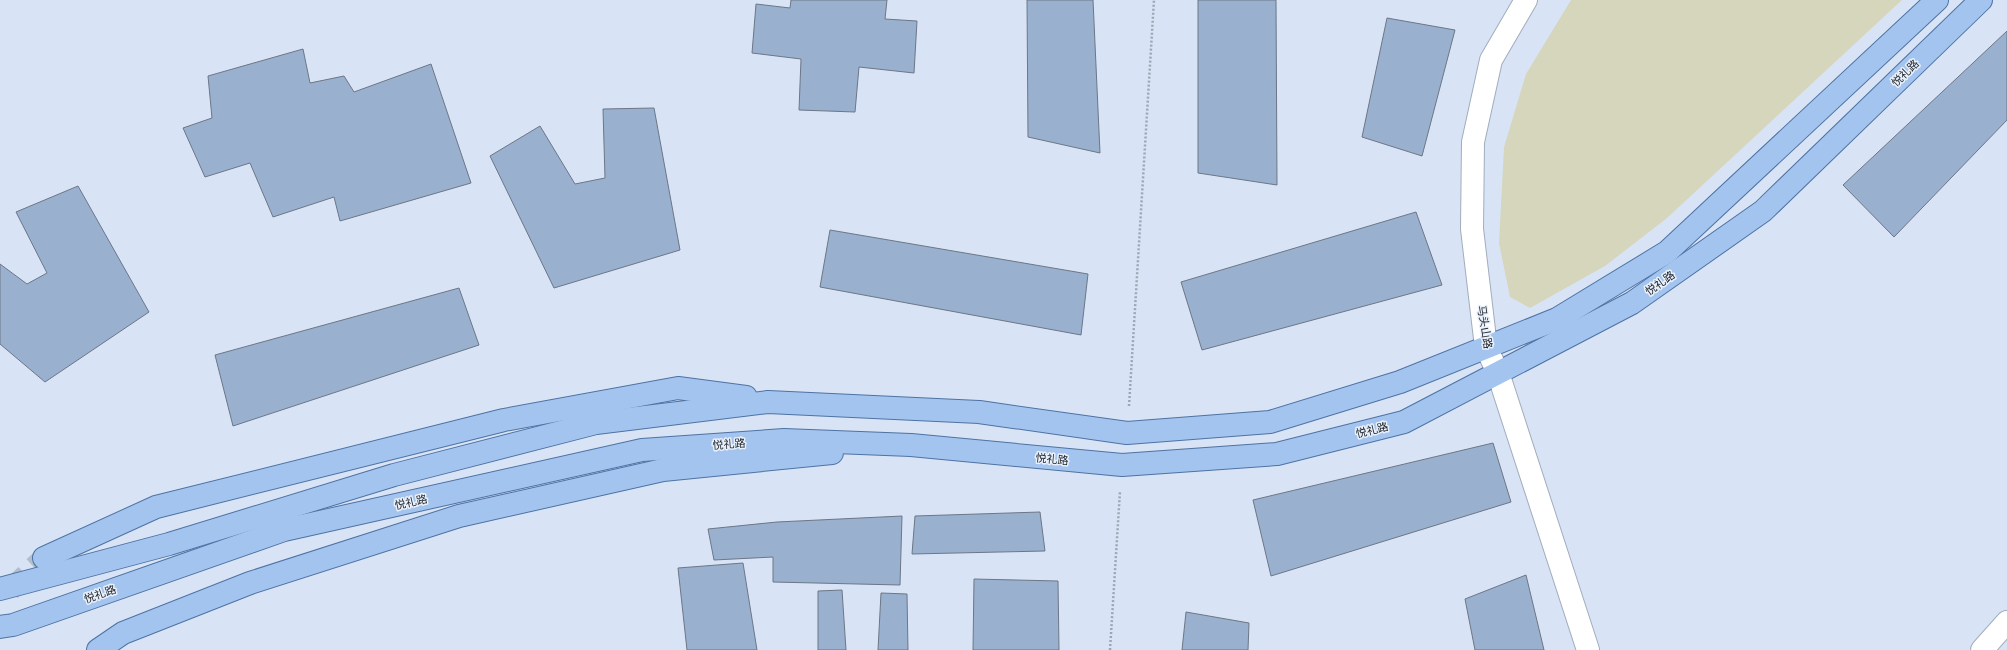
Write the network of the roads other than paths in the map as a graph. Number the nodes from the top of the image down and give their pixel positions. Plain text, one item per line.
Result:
1 (1526, 0) edge
2 (1937, 0) edge
3 (1981, 0) edge
4 (1486, 348) junction
5 (1498, 373) junction
6 (797, 404) junction
7 (911, 446) junction
8 (44, 558) tunnel mouth
9 (0, 589) edge
10 (2007, 622) edge
11 (0, 627) edge
12 (98, 650) edge
13 (1588, 650) edge
14 (1982, 650) edge

1 - 4 street, 马头山路
2 - 4 main road, 悦礼路
3 - 5 main road, 悦礼路
4 - 5 street, 马头山路
4 - 6 main road, 悦礼路
5 - 7 main road, 悦礼路
5 - 13 street, 马头山路
6 - 8 main road
6 - 9 main road, 悦礼路
7 - 11 main road, 悦礼路
7 - 12 main road
10 - 14 street

